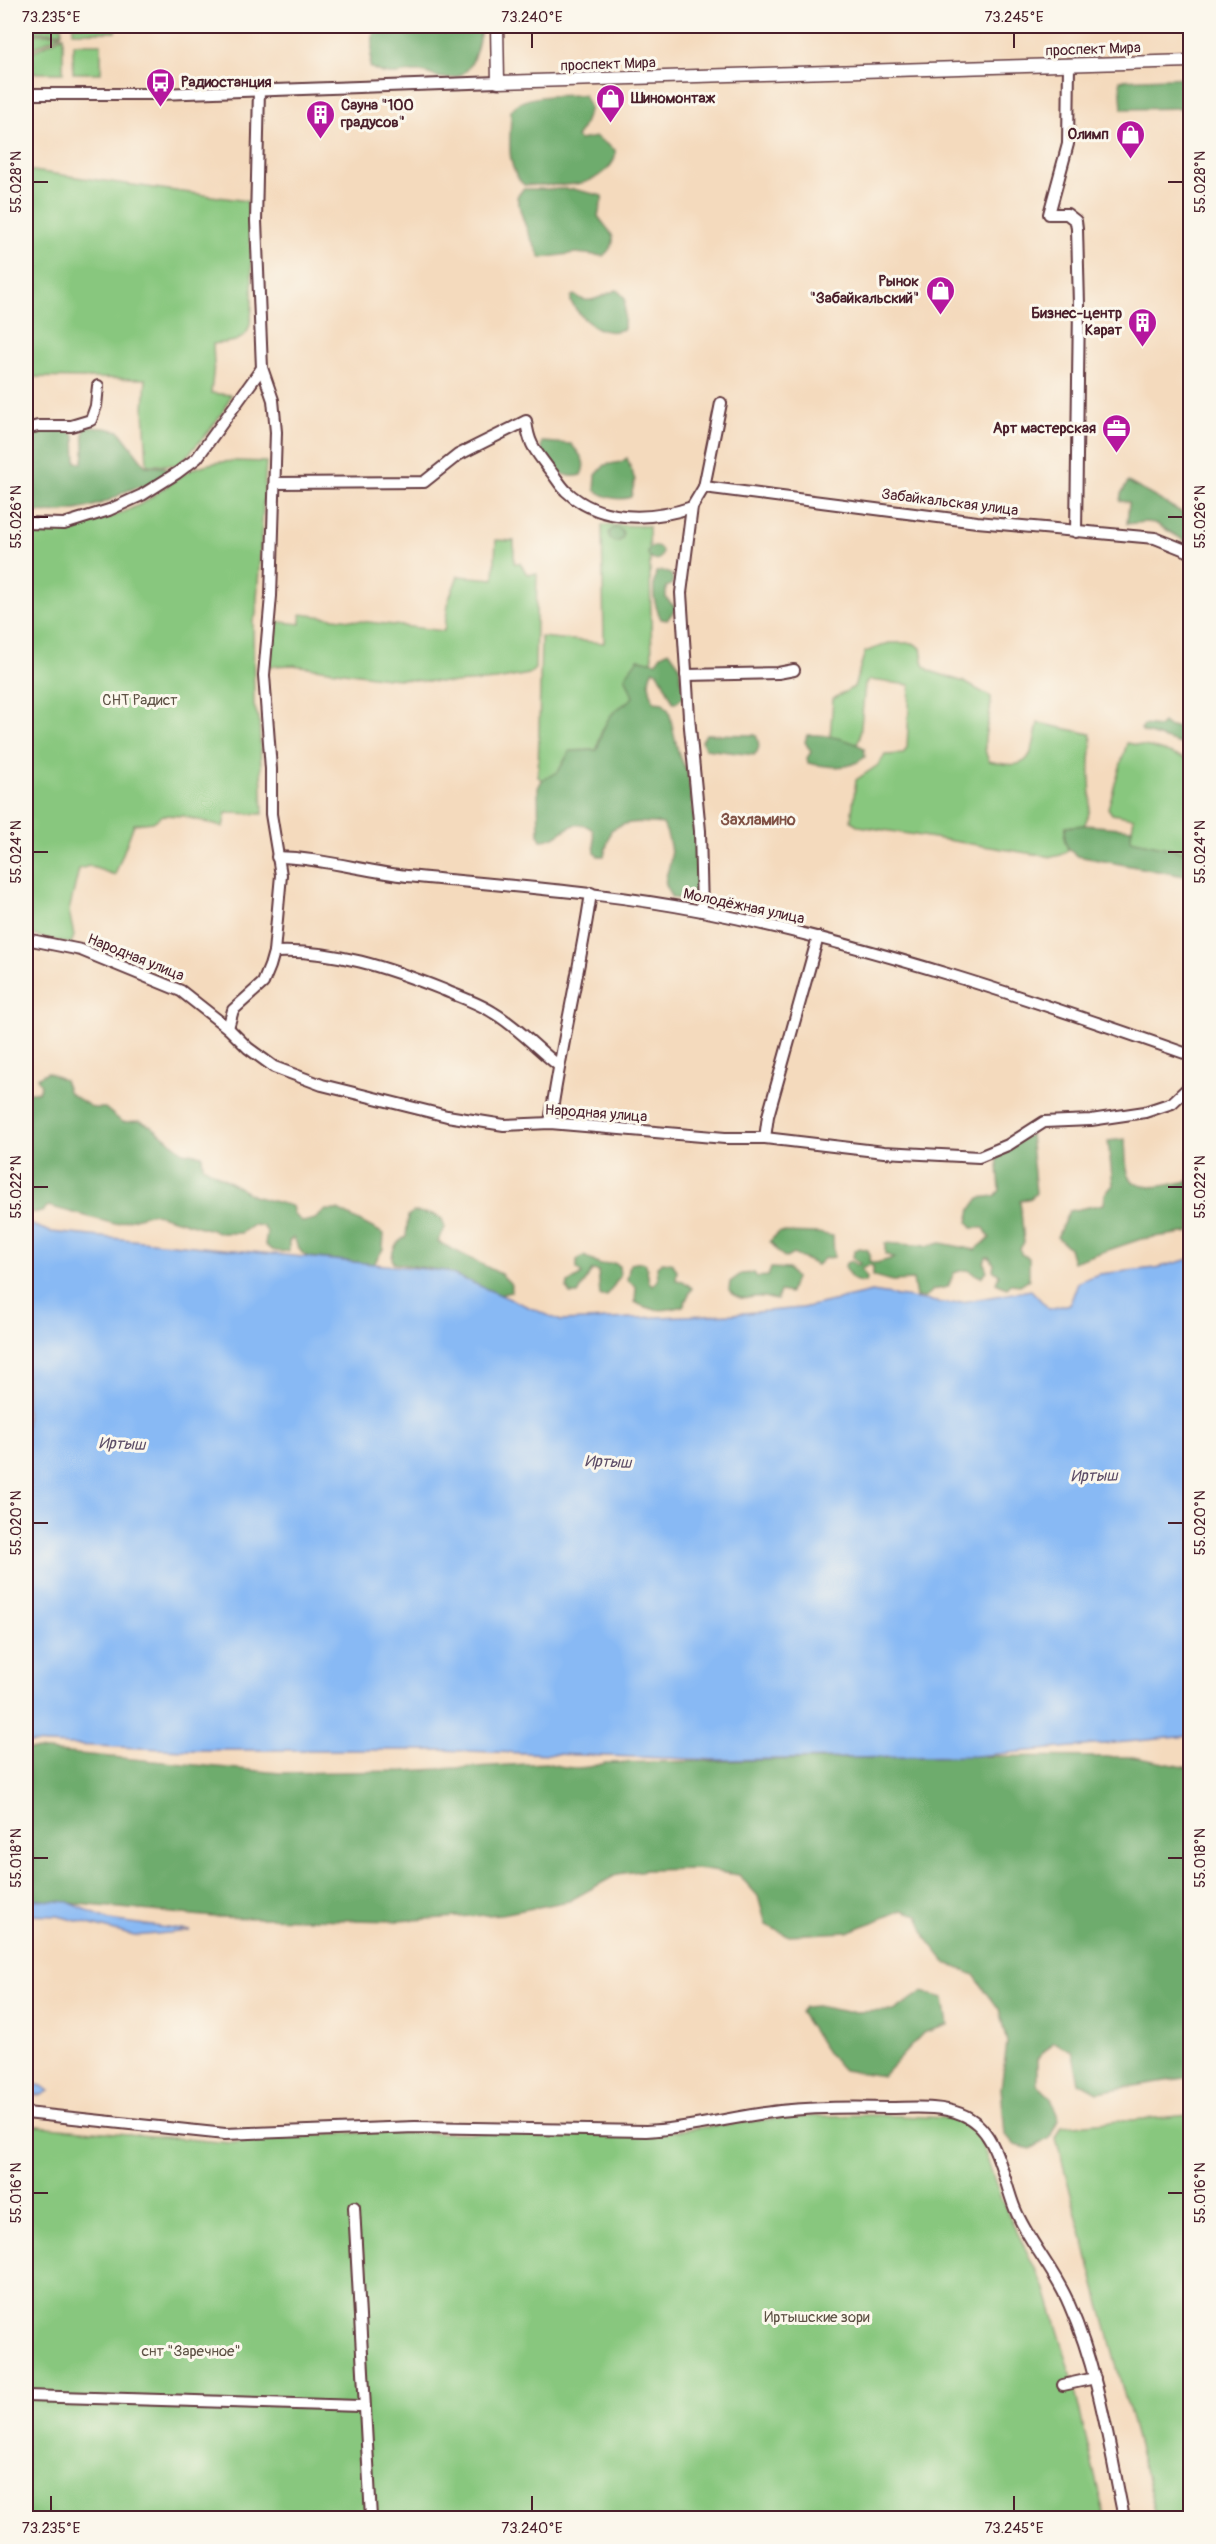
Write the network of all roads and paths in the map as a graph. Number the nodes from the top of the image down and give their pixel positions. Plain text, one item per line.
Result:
1 (497, 26) edge
2 (1191, 61) edge
3 (1069, 64) junction
4 (498, 82) junction
5 (259, 90) junction
6 (26, 94) edge
7 (262, 368) junction
8 (98, 386) dead end
9 (721, 403) dead end
10 (26, 429) edge
11 (275, 483) junction
12 (704, 487) junction
13 (692, 507) junction
14 (26, 523) edge
15 (1076, 532) junction
16 (1191, 552) edge
17 (794, 670) dead end
18 (686, 675) junction
19 (277, 857) junction
20 (591, 892) junction
21 (702, 911) junction
22 (818, 938) junction
23 (26, 939) edge
24 (274, 952) junction
25 (228, 1028) junction
26 (1191, 1055) edge
27 (558, 1065) junction
28 (1191, 1086) edge
29 (550, 1123) junction
30 (765, 1138) junction
31 (26, 2113) edge
32 (354, 2207) dead end
33 (1095, 2378) junction
34 (1064, 2385) dead end
35 (26, 2396) edge
36 (360, 2406) dead end
37 (371, 2518) edge
38 (1124, 2518) edge

1 - 4 main road
2 - 3 main road, проспект Мира
3 - 4 main road, проспект Мира
3 - 15 street
4 - 5 street, проспект Мира
5 - 6 street, проспект Мира
5 - 7 street
7 - 11 street
7 - 14 street
8 - 10 street
9 - 12 street
11 - 13 street
11 - 19 street
12 - 13 street
12 - 15 street, Забайкальская улица
13 - 18 street
15 - 16 street, Забайкальская улица
17 - 18 street
18 - 21 street
19 - 20 street, Молодёжная улица
19 - 24 street
20 - 21 street, Молодёжная улица
20 - 27 street
21 - 22 street, Молодёжная улица
22 - 26 street, Молодёжная улица
22 - 30 street
23 - 25 street, Народная улица
24 - 25 street
24 - 27 street
25 - 29 street, Народная улица
27 - 29 street
28 - 30 street, Народная улица
29 - 30 street, Народная улица
31 - 33 street
32 - 37 street
33 - 34 street
33 - 38 street
35 - 36 street

